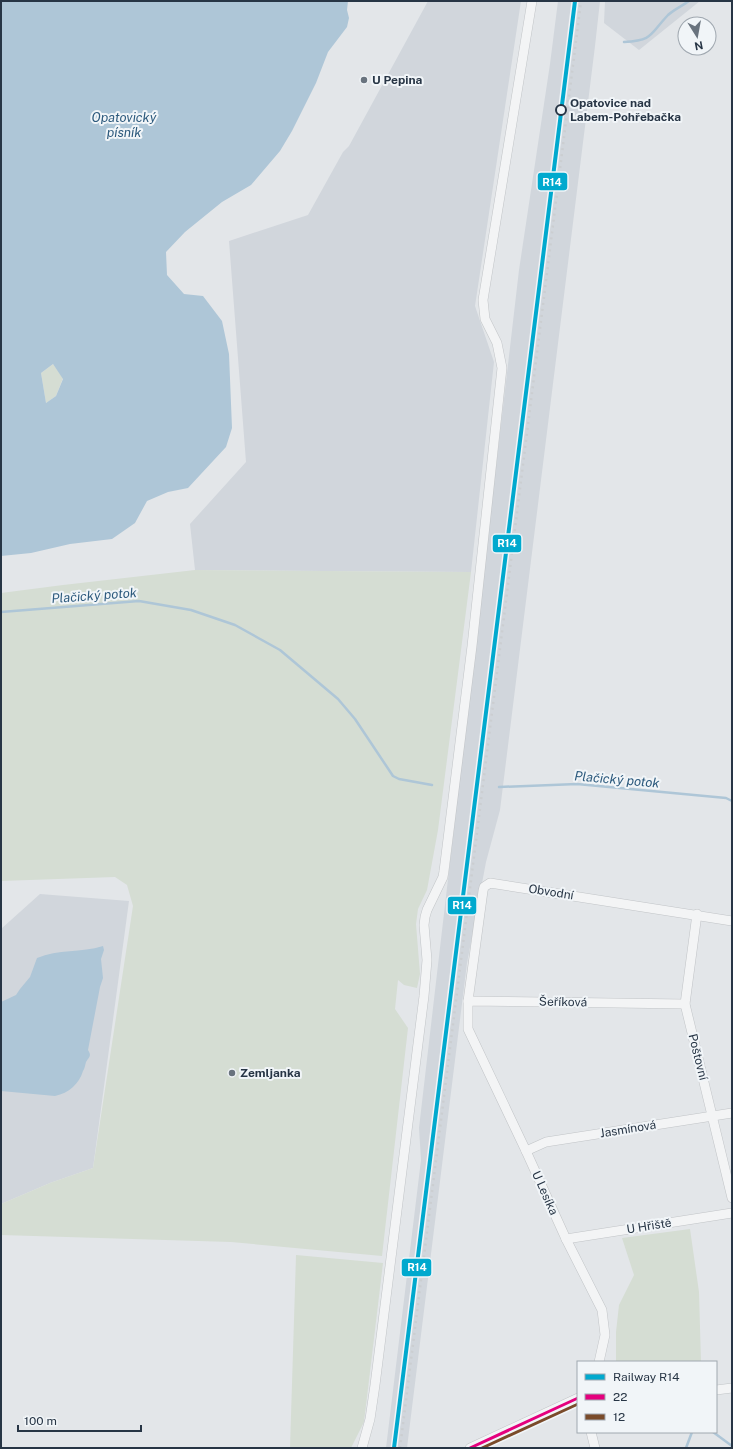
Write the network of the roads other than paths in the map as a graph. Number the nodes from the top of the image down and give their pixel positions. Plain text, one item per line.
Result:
1 (532, 1) edge
2 (697, 914) junction
3 (732, 921) edge
4 (468, 1001) junction
5 (685, 1004) junction
6 (732, 1113) edge
7 (712, 1116) junction
8 (526, 1151) junction
9 (732, 1198) edge
10 (732, 1213) edge
11 (566, 1239) junction
12 (599, 1361) edge
13 (732, 1388) edge
14 (717, 1390) edge
15 (577, 1398) edge
16 (362, 1448) edge
17 (470, 1448) edge

1 - 16 street
2 - 3 street, Obvodní
2 - 4 street, Obvodní
2 - 5 street, Poštovní
4 - 5 street, Šeříková
4 - 8 street, U Lesíka
5 - 7 street, Poštovní
6 - 7 street, Jasmínová
7 - 8 street, Jasmínová
7 - 9 street, Poštovní
8 - 11 street, U Lesíka
10 - 11 street, U Hřiště
11 - 12 street, U Lesíka
13 - 14 street
15 - 17 street

